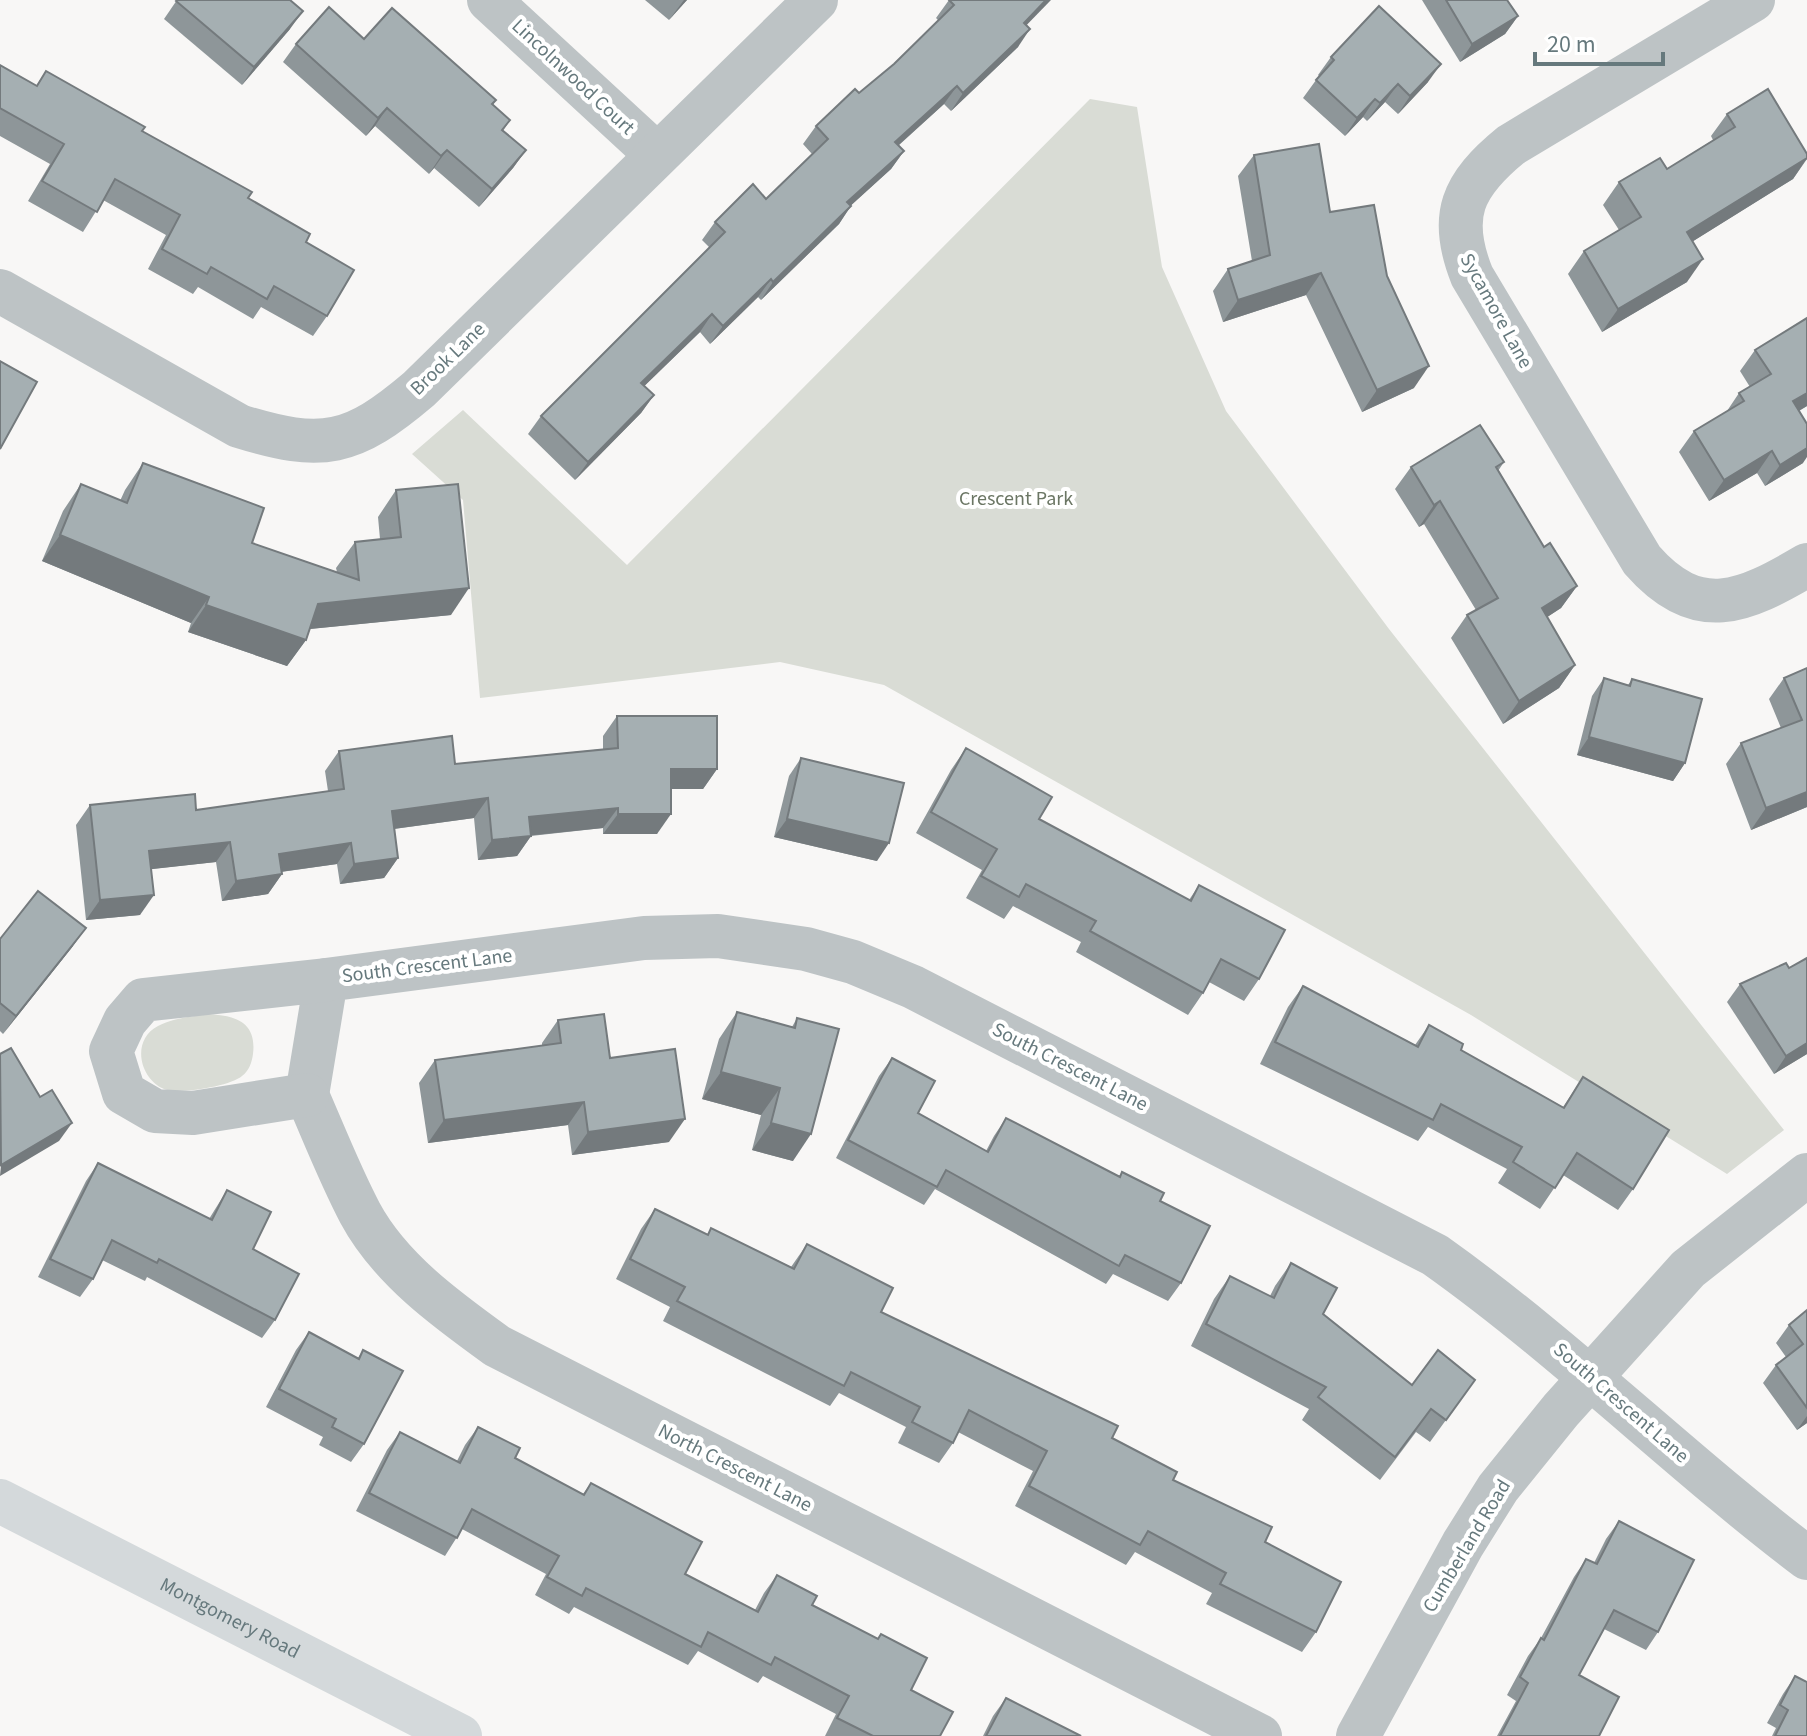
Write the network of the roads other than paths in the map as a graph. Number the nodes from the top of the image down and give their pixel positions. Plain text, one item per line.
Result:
1 (489, 0) edge
2 (816, 0) edge
3 (1753, 0) edge
4 (656, 154) junction
5 (0, 291) edge
6 (1807, 565) edge
7 (326, 980) junction
8 (307, 1095) junction
9 (1807, 1175) edge
10 (1591, 1377) junction
11 (0, 1501) edge
12 (1807, 1558) edge
13 (460, 1736) edge
14 (1260, 1736) edge
15 (1358, 1736) edge

1 - 4 street, Lincolnwood Court
2 - 4 street, Brook Lane
3 - 6 street, Sycamore Lane
4 - 5 street, Brook Lane
7 - 8 street, South Crescent Lane
7 - 8 street
7 - 10 street, South Crescent Lane
8 - 14 street, North Crescent Lane
9 - 10 street, Cumberland Road
10 - 12 street, South Crescent Lane
10 - 15 street, Cumberland Road
11 - 13 street, Montgomery Road

